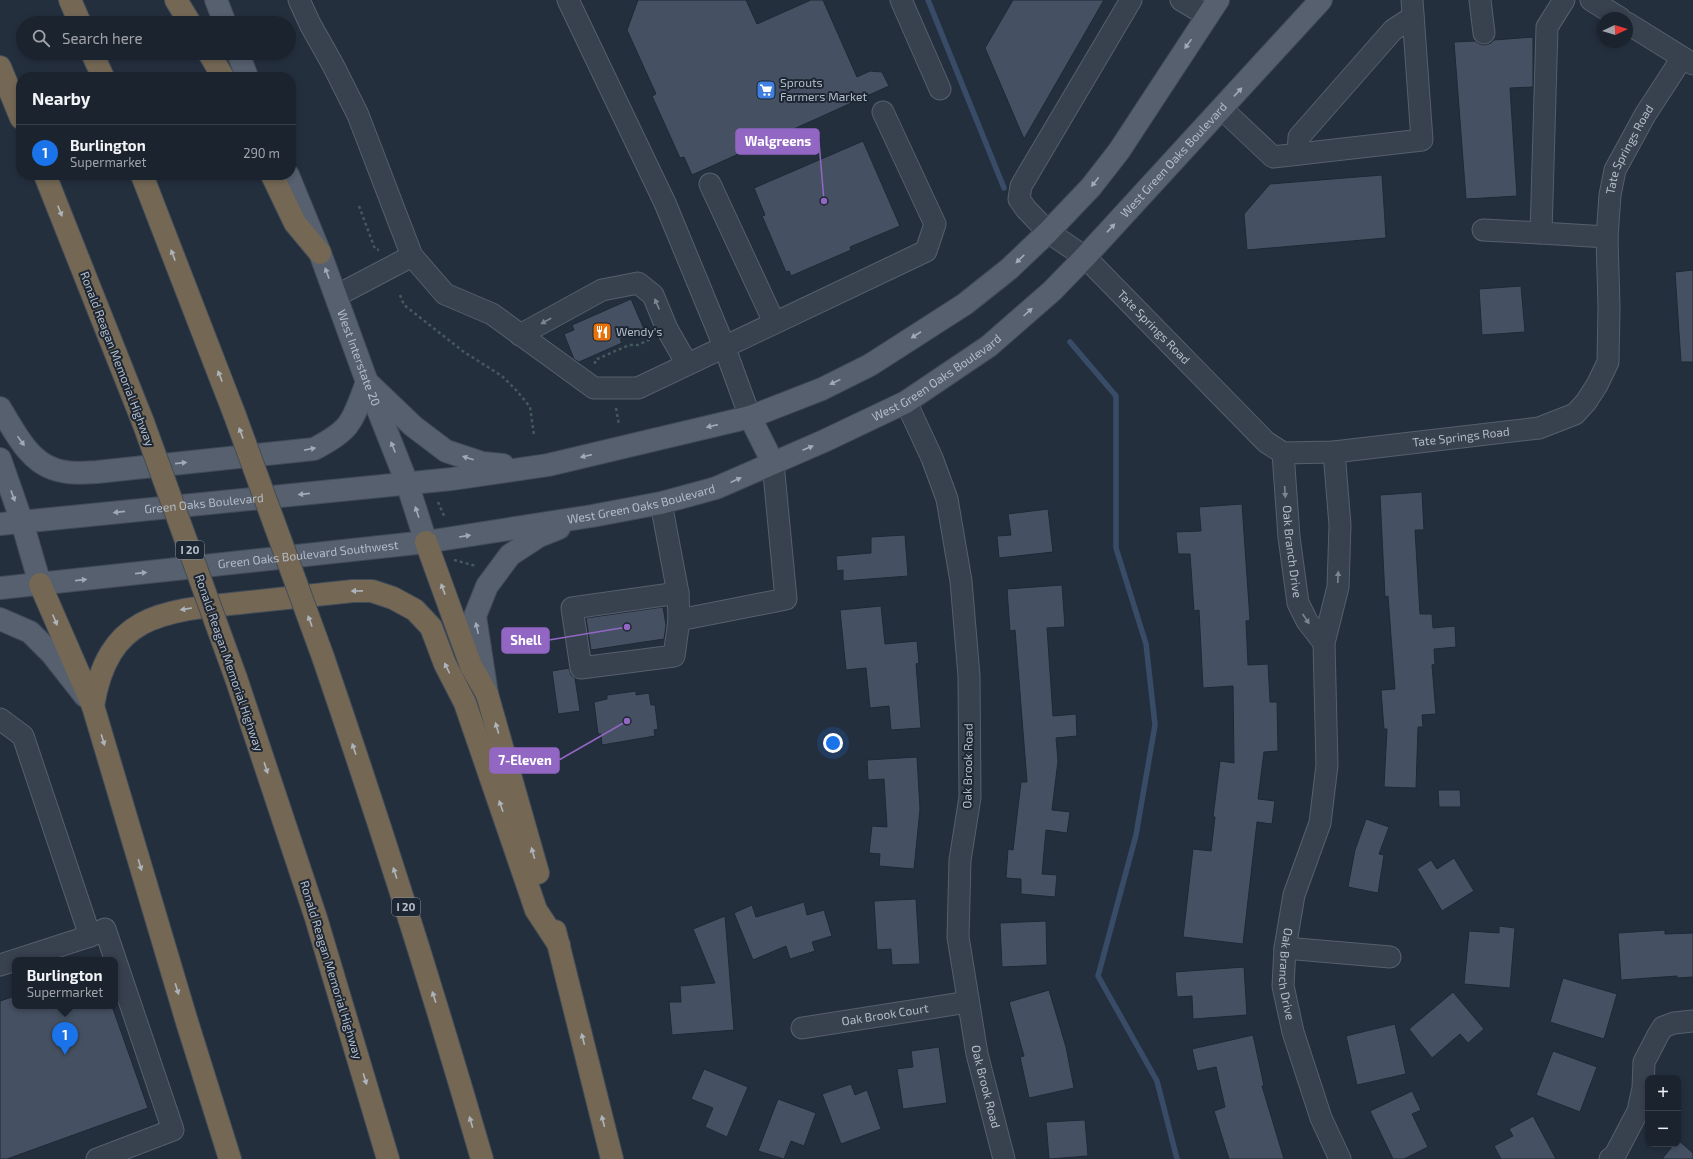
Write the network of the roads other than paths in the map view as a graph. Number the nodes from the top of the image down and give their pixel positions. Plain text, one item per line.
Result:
1 (70, 0) edge
2 (176, 0) edge
3 (216, 0) edge
4 (299, 0) edge
5 (568, 0) edge
6 (901, 0) edge
7 (1131, 0) edge
8 (1181, 0) edge
9 (1321, 0) edge
10 (1480, 0) edge
11 (1564, 0) edge
12 (1592, 0) edge
13 (1213, 8) edge
14 (1413, 9) edge
15 (1611, 12) edge
16 (77, 16) edge
17 (186, 16) edge
18 (222, 16) edge
19 (1633, 27) edge
20 (1484, 33) dead end
21 (95, 60) edge
22 (213, 60) edge
23 (241, 60) edge
24 (1688, 61) edge
25 (0, 67) edge
26 (100, 72) edge
27 (220, 72) edge
28 (245, 72) edge
29 (940, 88) dead end
30 (16, 106) edge
31 (1222, 109) junction
32 (883, 112) dead end
33 (1298, 154) junction
34 (47, 180) edge
35 (144, 180) edge
36 (274, 180) edge
37 (290, 180) edge
38 (710, 184) dead end
39 (1484, 230) dead end
40 (1048, 232) junction
41 (1541, 233) junction
42 (1607, 237) junction
43 (320, 253) junction
44 (412, 256) junction
45 (1085, 257) junction
46 (336, 296) junction
47 (774, 322) junction
48 (520, 335) junction
49 (724, 346) junction
50 (687, 364) junction
51 (367, 382) junction
52 (906, 402) junction
53 (0, 408) edge
54 (750, 417) junction
55 (1334, 452) junction
56 (1283, 453) junction
57 (0, 459) edge
58 (773, 463) junction
59 (548, 465) junction
60 (407, 483) junction
61 (661, 503) junction
62 (592, 516) junction
63 (22, 522) junction
64 (0, 524) edge
65 (426, 542) junction
66 (40, 584) junction
67 (0, 588) edge
68 (678, 593) junction
69 (0, 619) edge
70 (679, 620) junction
71 (1324, 643) junction
72 (487, 694) junction
73 (93, 706) junction
74 (0, 719) edge
75 (90, 936) junction
76 (559, 945) junction
77 (1285, 948) junction
78 (22, 957) edge
79 (114, 957) edge
80 (1390, 957) dead end
81 (12, 960) edge
82 (0, 964) edge
83 (118, 968) edge
84 (968, 1002) junction
85 (1693, 1021) edge
86 (802, 1028) dead end
87 (97, 1159) edge
88 (230, 1159) edge
89 (388, 1159) edge
90 (482, 1159) edge
91 (612, 1159) edge
92 (1004, 1159) edge
93 (1340, 1159) edge
94 (1610, 1159) edge

1 - 16 highway
2 - 17 highway
3 - 18 main road
4 - 44 street
5 - 49 street
6 - 29 street
7 - 40 street, Tate Springs Road
8 - 13 street
31 -> 9 main road, West Green Oaks Boulevard
10 - 20 street
11 - 41 street
12 - 15 street
13 -> 40 main road
14 - 33 street
14 - 33 street
19 - 24 street
21 - 26 highway
22 - 27 highway
23 - 28 main road
24 - 42 street, Tate Springs Road
25 - 30 highway
31 - 33 street
45 -> 31 main road, West Green Oaks Boulevard
32 - 47 street
34 -> 89 highway, Ronald Reagan Memorial Highway / I 20, bridge
90 -> 35 highway, I 20, bridge
36 - 43 highway
37 - 43 main road, West Interstate 20
38 - 47 street
39 - 41 street
40 - 45 street, Tate Springs Road
40 -> 54 main road
41 - 42 street
42 - 55 street, Tate Springs Road
46 -> 43 main road, West Interstate 20
44 - 46 street
44 - 48 street
52 -> 45 main road, West Green Oaks Boulevard
45 - 56 street, Tate Springs Road
46 - 51 main road, West Interstate 20
47 - 49 street
48 - 50 street
50 -> 48 street
49 - 50 street
49 - 54 street
53 -> 51 main road
59 -> 51 main road
60 -> 51 main road, West Interstate 20
58 -> 52 main road, West Green Oaks Boulevard
52 - 84 street, Oak Brook Road
54 - 58 main road
54 -> 59 main road
55 - 56 street, Tate Springs Road
71 -> 55 street, Oak Branch Drive
56 -> 71 street, Oak Branch Drive
57 -> 63 main road
61 -> 58 main road, West Green Oaks Boulevard
58 - 70 street
59 - 60 main road
60 -> 63 main road, Green Oaks Boulevard
65 -> 60 main road, West Interstate 20
61 - 62 main road, West Green Oaks Boulevard
61 - 68 street
65 -> 62 main road, West Green Oaks Boulevard
72 -> 62 main road
63 - 64 main road, Green Oaks Boulevard
63 - 66 main road
66 -> 65 main road, Green Oaks Boulevard Southwest
72 -> 65 highway
66 - 67 main road, Green Oaks Boulevard Southwest
66 -> 73 highway
68 - 70 street
68 - 70 street
69 - 73 main road
71 - 77 street, Oak Branch Drive
76 -> 72 highway
76 -> 73 highway
73 -> 88 highway
74 - 75 street
75 - 78 street
75 - 79 street
91 -> 76 highway
77 - 80 street
77 - 93 street, Oak Branch Drive
81 - 82 street
83 - 87 street
84 - 86 street, Oak Brook Court
84 - 92 street, Oak Brook Road
85 - 94 street

